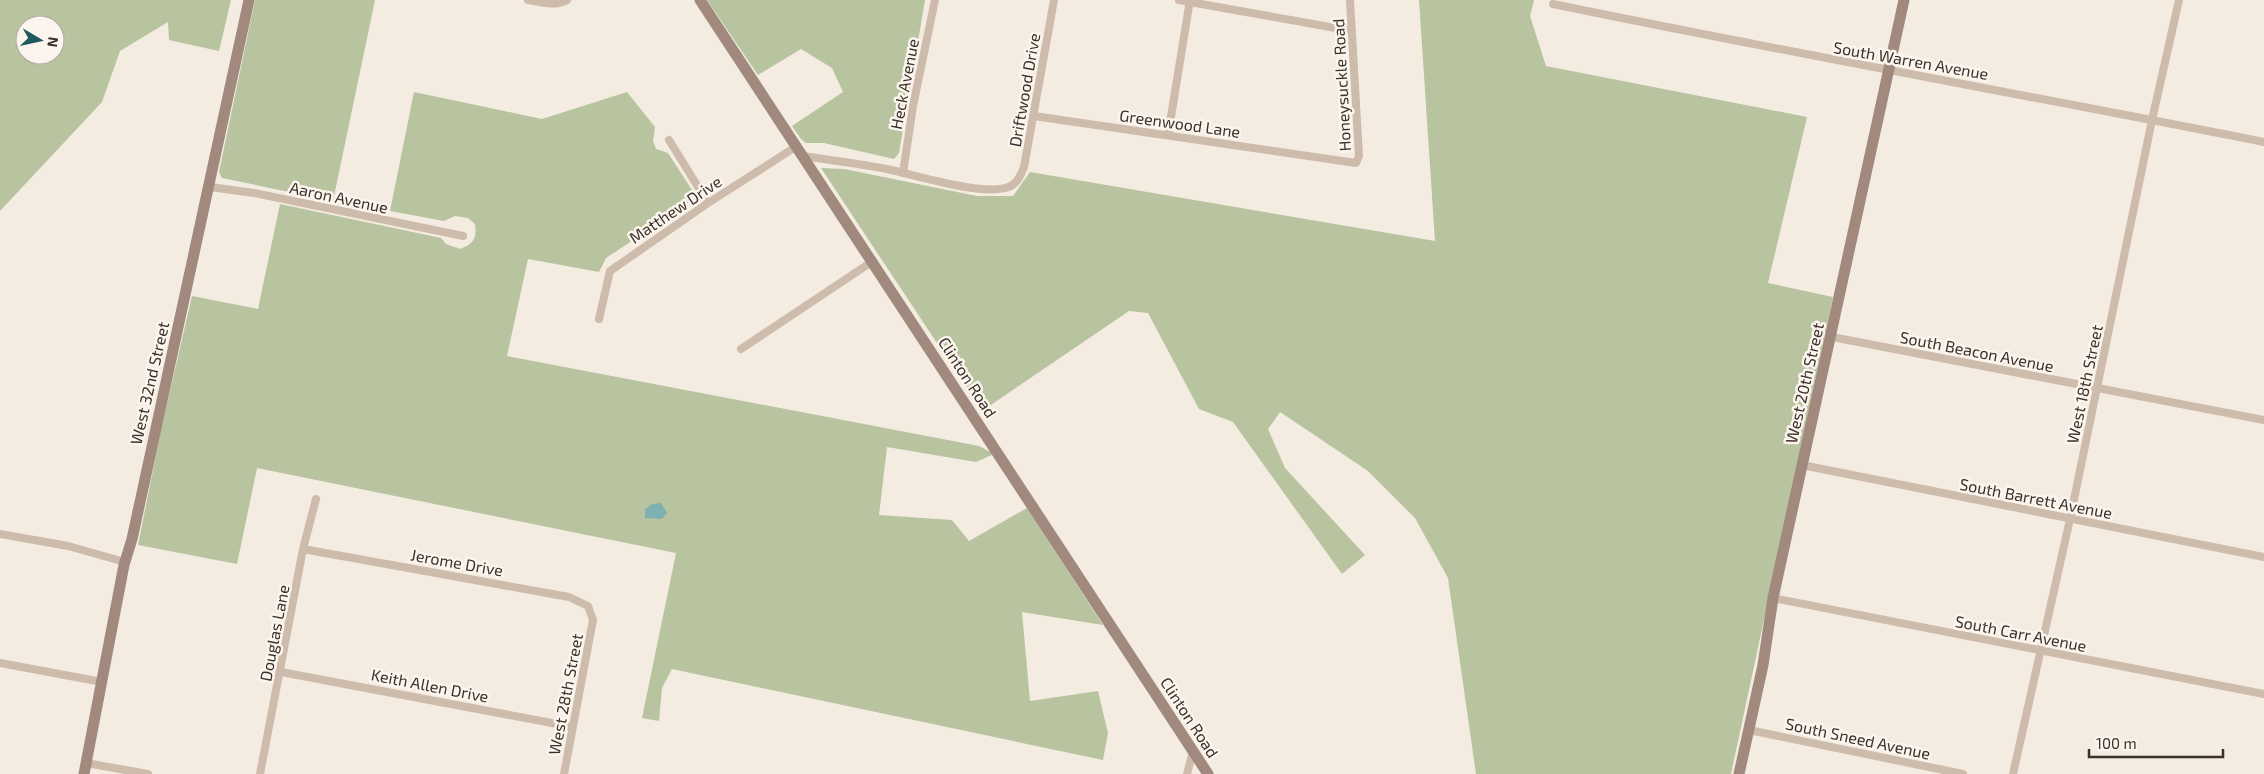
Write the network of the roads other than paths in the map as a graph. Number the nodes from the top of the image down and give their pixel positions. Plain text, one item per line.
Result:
1 (249, 0) edge
2 (528, 0) edge
3 (567, 0) edge
4 (700, 0) edge
5 (935, 0) edge
6 (1054, 0) edge
7 (1179, 0) edge
8 (1350, 0) edge
9 (1904, 0) edge
10 (2179, 0) edge
11 (1190, 1) edge
12 (1554, 4) dead end
13 (1352, 31) junction
14 (1890, 70) junction
15 (1034, 116) junction
16 (2152, 120) junction
17 (1168, 135) junction
18 (669, 140) dead end
19 (2264, 142) edge
20 (800, 151) junction
21 (1322, 159) joint
22 (903, 173) junction
23 (210, 187) junction
24 (708, 203) junction
25 (463, 236) dead end
26 (873, 261) junction
27 (599, 318) dead end
28 (1832, 337) junction
29 (741, 349) dead end
30 (2097, 388) junction
31 (2264, 420) edge
32 (1802, 465) junction
33 (316, 499) dead end
34 (2070, 519) junction
35 (0, 534) edge
36 (303, 549) junction
37 (2264, 557) edge
38 (125, 562) junction
39 (1773, 598) junction
40 (593, 620) joint
41 (2040, 651) junction
42 (0, 663) edge
43 (281, 672) junction
44 (102, 682) junction
45 (2264, 694) edge
46 (573, 727) junction
47 (1749, 730) junction
48 (1192, 751) junction
49 (85, 769) edge
50 (148, 774) edge
51 (260, 774) edge
52 (564, 774) edge
53 (1188, 774) edge
54 (1208, 774) edge
55 (1739, 774) edge
56 (1962, 774) edge
57 (2013, 774) edge

1 - 23 street, West 32nd Street
2 - 3 street
4 - 20 street, Clinton Road
5 - 22 street, Heck Avenue
6 - 15 street, Driftwood Drive
7 - 11 street
8 - 13 street, Honeysuckle Road
9 - 14 street, West 20th Street
10 - 16 street, West 18th Street
11 - 13 street
11 - 17 street
12 - 14 street, South Warren Avenue
13 - 21 street, Honeysuckle Road
14 - 16 street, South Warren Avenue
14 - 28 street, West 20th Street
15 - 17 street, Greenwood Lane
15 - 22 street, Driftwood Drive
16 - 19 street, South Warren Avenue
16 - 30 street, West 18th Street
17 - 21 street, Greenwood Lane
18 - 24 street
20 - 22 street
20 - 24 street, Matthew Drive
20 - 26 street, Clinton Road
23 - 25 street, Aaron Avenue
23 - 38 street, West 32nd Street
24 - 27 street, Matthew Drive
26 - 29 street
26 - 48 street, Clinton Road
28 - 30 street, South Beacon Avenue
28 - 32 street, West 20th Street
30 - 31 street, South Beacon Avenue
30 - 34 street, West 18th Street
32 - 34 street, South Barrett Avenue
32 - 39 street, West 20th Street
33 - 36 street, Douglas Lane
34 - 37 street, South Barrett Avenue
34 - 41 street, West 18th Street
35 - 38 street
36 - 40 street, Jerome Drive
36 - 43 street, Douglas Lane
38 - 44 street, West 32nd Street
39 - 41 street, South Carr Avenue
39 - 47 street, West 20th Street
40 - 46 street, West 28th Street
41 - 45 street, South Carr Avenue
41 - 57 street, West 18th Street
42 - 44 street
43 - 46 street, Keith Allen Drive
43 - 51 street, Douglas Lane
44 - 49 street, West 32nd Street
46 - 52 street, West 28th Street
47 - 55 street, West 20th Street
47 - 56 street, South Sneed Avenue
48 - 53 street
48 - 54 street, Clinton Road
49 - 50 street

